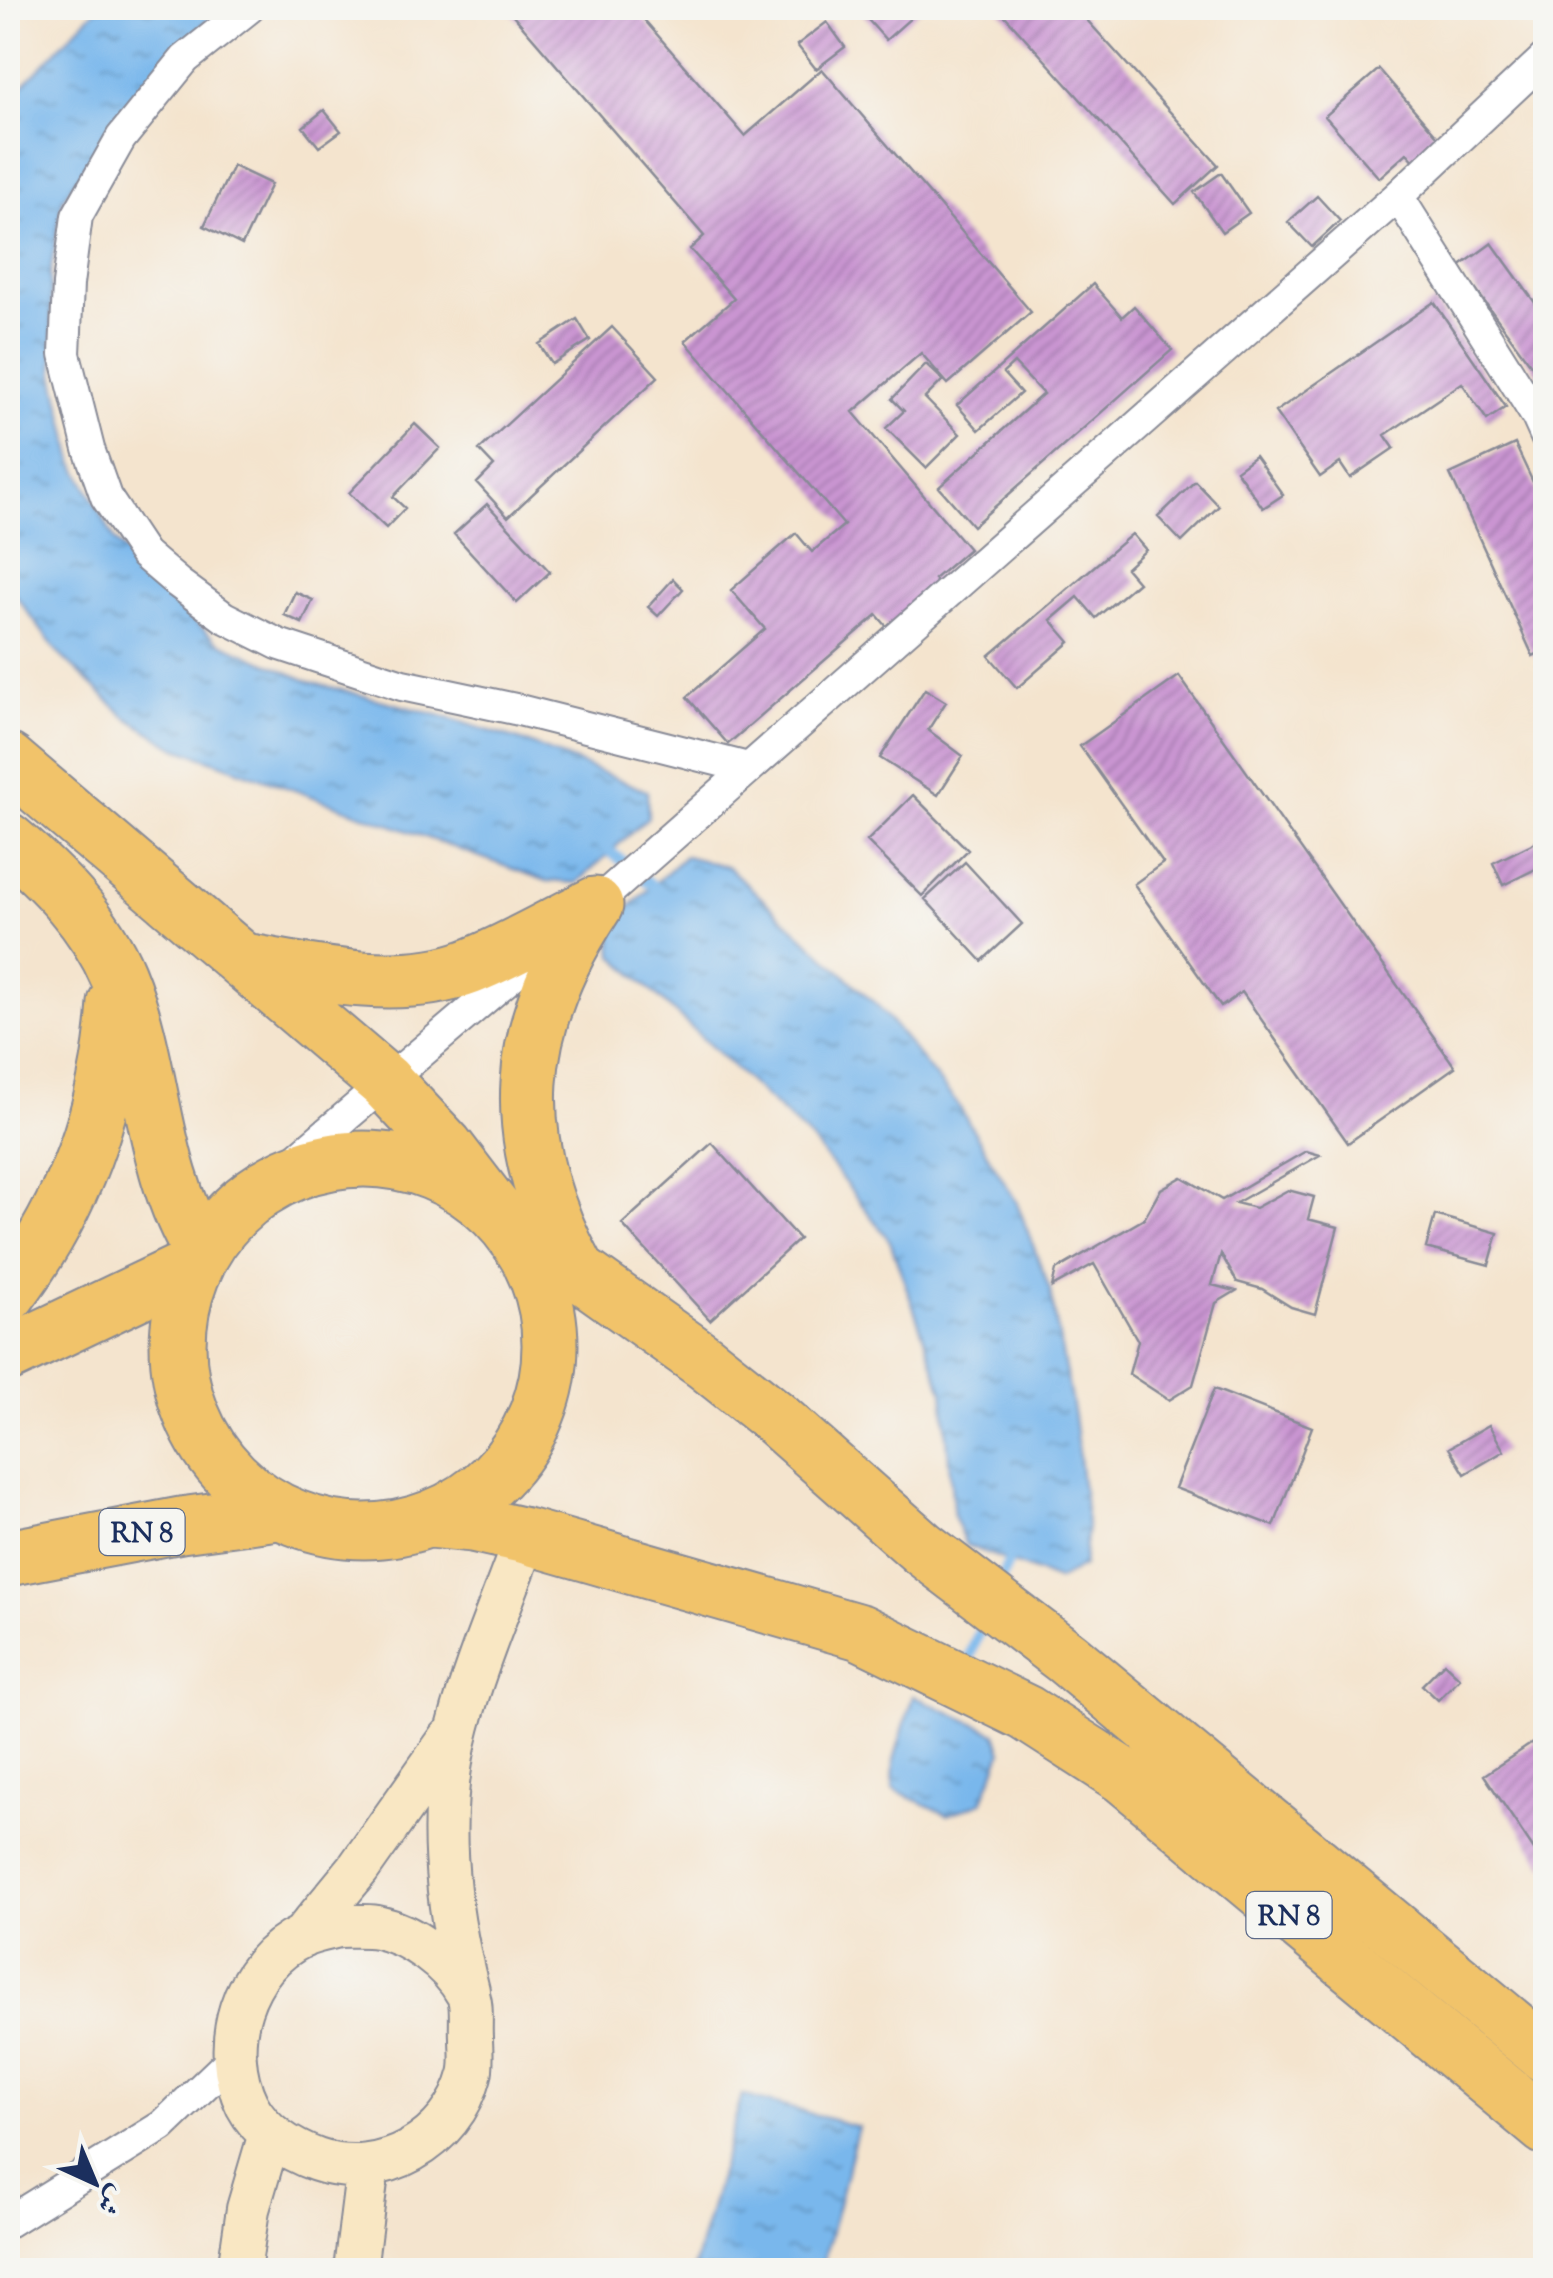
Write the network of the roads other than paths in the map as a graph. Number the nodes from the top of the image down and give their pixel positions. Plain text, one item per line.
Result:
1 (249, 8) edge
2 (1546, 57) edge
3 (1398, 196) junction
4 (1546, 438) edge
5 (8, 761) edge
6 (748, 768) junction
7 (8, 841) edge
8 (595, 905) junction
9 (238, 960) junction
10 (118, 976) junction
11 (385, 1082) junction
12 (256, 1193) junction
13 (497, 1214) junction
14 (198, 1259) junction
15 (578, 1271) junction
16 (8, 1294) edge
17 (8, 1354) edge
18 (278, 1512) junction
19 (430, 1520) junction
20 (526, 1536) junction
21 (8, 1558) edge
22 (459, 1726) junction
23 (302, 1936) junction
24 (469, 1995) junction
25 (1546, 2055) edge
26 (233, 2058) junction
27 (1546, 2127) edge
28 (270, 2134) junction
29 (368, 2166) junction
30 (8, 2222) edge
31 (239, 2270) edge
32 (355, 2270) edge

1 - 6 street
2 - 3 street
3 - 4 street
3 - 6 street
5 - 9 highway
6 - 8 street
7 - 10 highway
8 - 9 highway
8 - 11 street
8 - 15 highway
9 - 11 highway
10 - 14 highway
10 - 16 highway
11 - 12 street
11 - 13 highway
12 - 13 highway
12 - 14 highway
13 - 15 highway, RN 8
13 - 19 highway
14 - 17 highway
14 - 18 highway
15 - 25 highway, RN 8
18 - 19 highway
18 - 21 highway, RN 8
19 - 20 highway, RN 8
20 - 22 street
20 - 27 highway, RN 8
22 - 23 street
22 - 24 street
23 - 24 street
23 - 26 street
24 - 29 street
26 - 28 street
26 - 30 street
28 - 29 street
28 - 31 street
29 - 32 street

